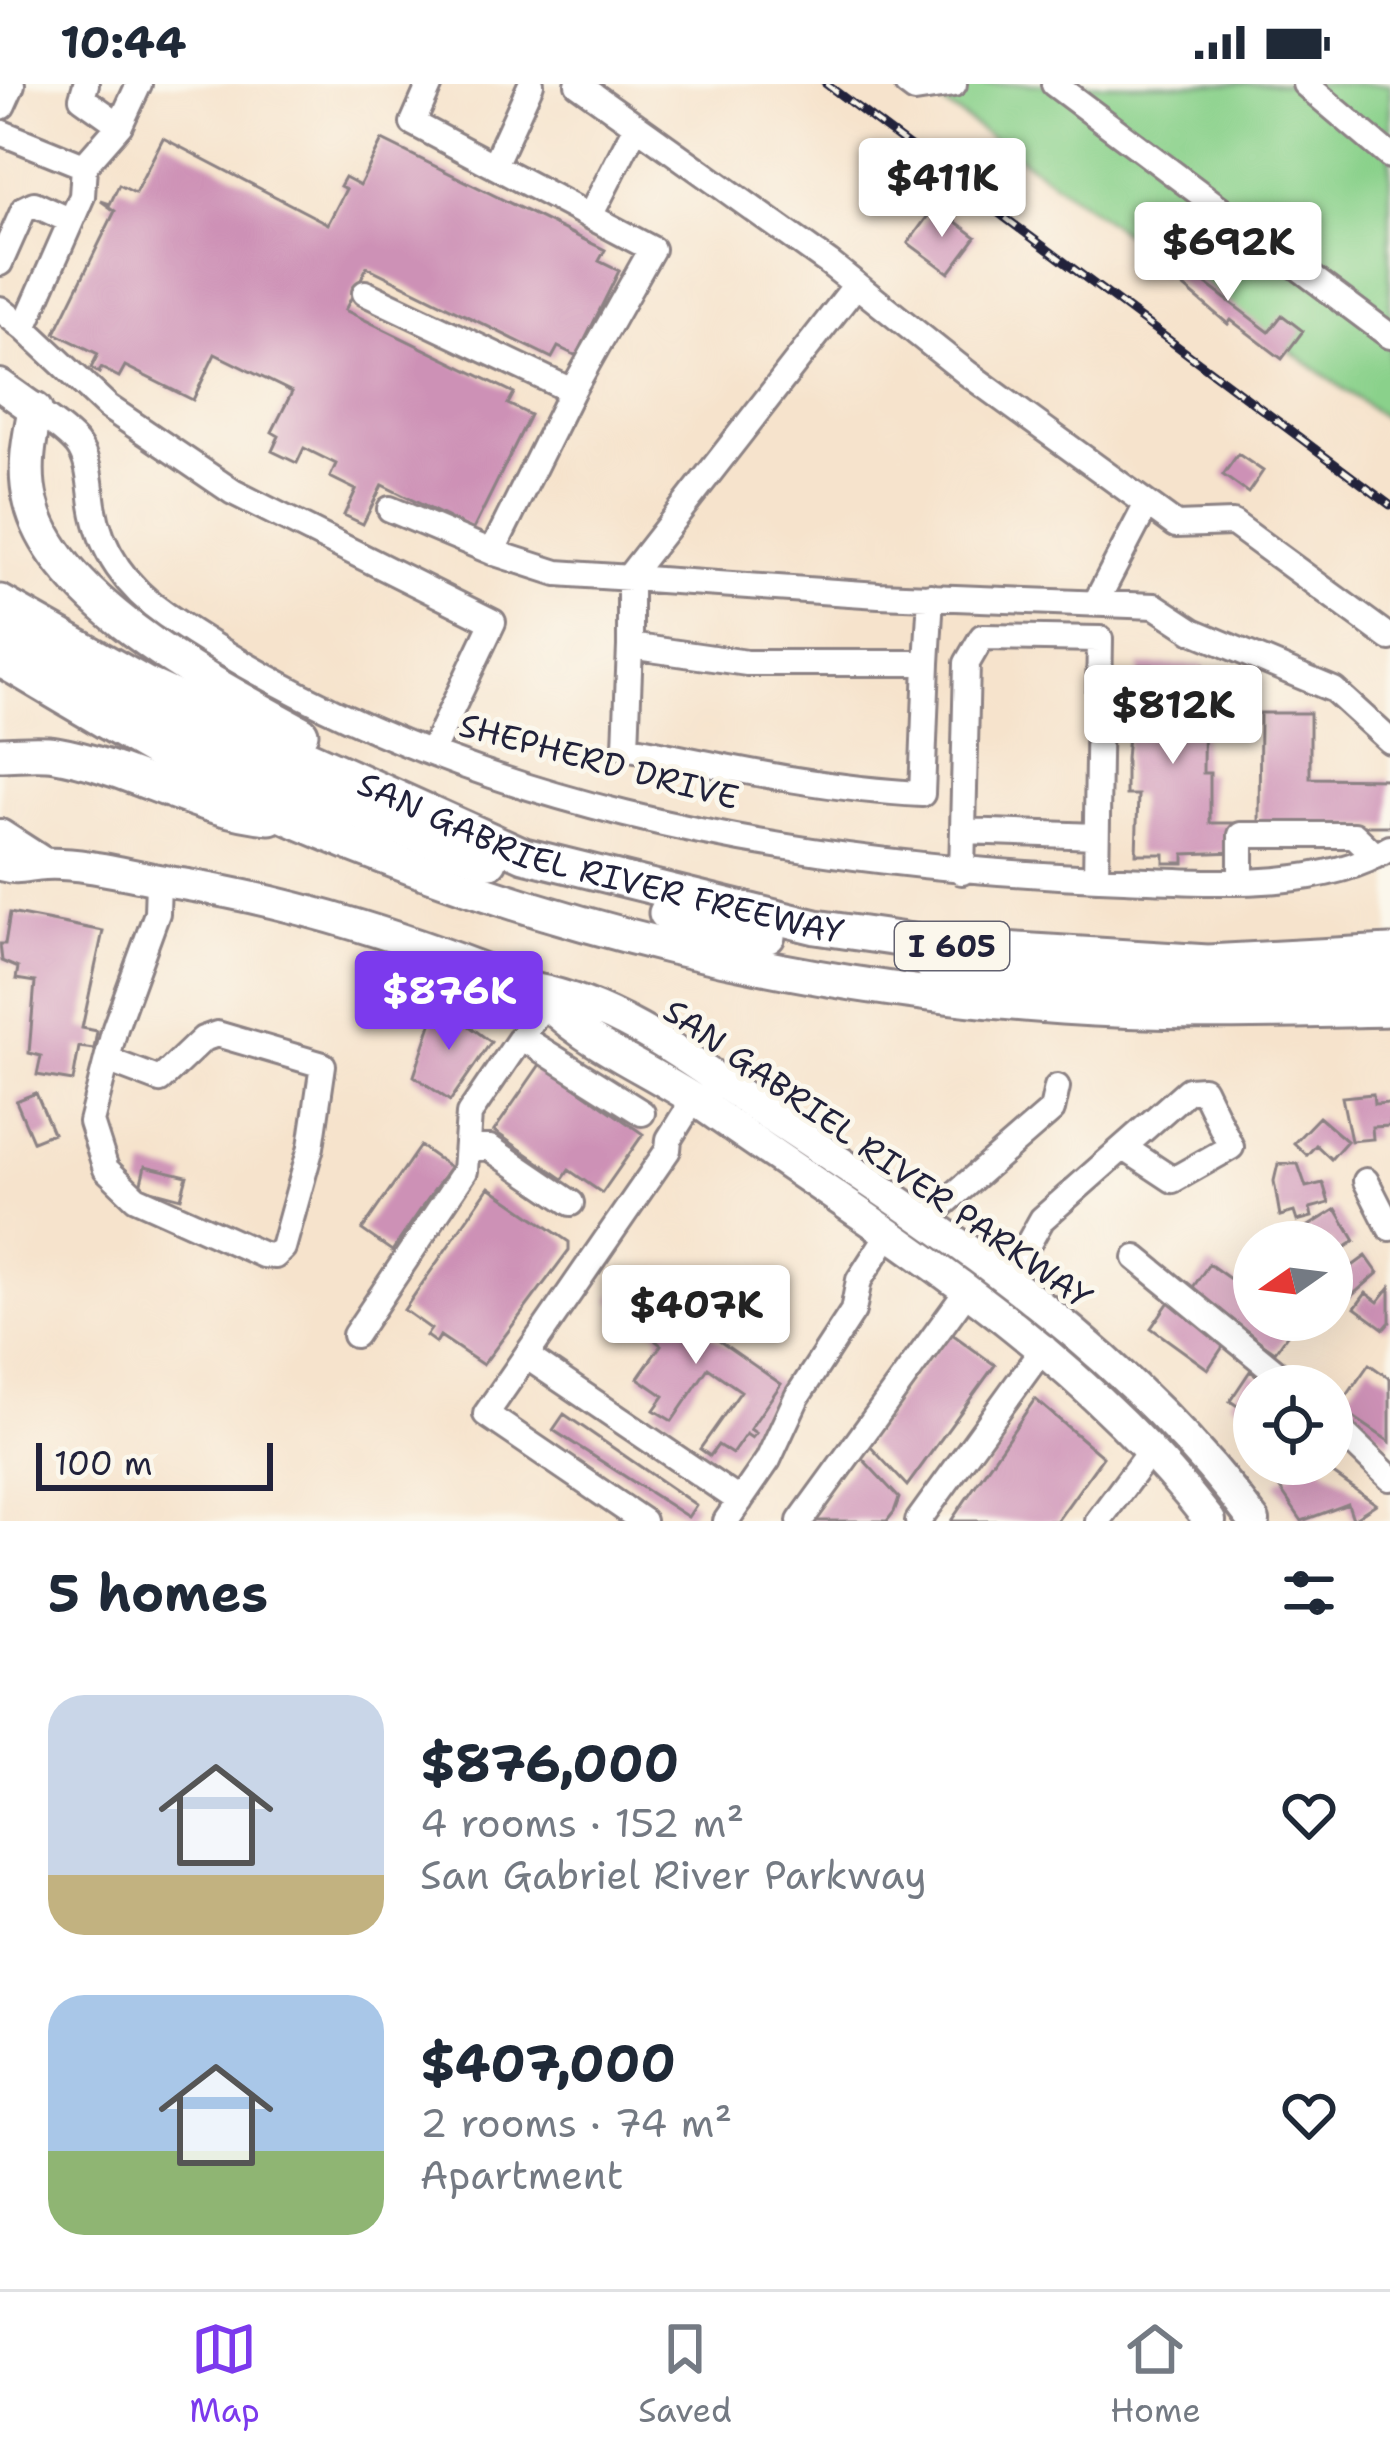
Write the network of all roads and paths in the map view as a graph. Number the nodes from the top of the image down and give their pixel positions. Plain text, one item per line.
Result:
1 (9, 84) edge
2 (86, 84) edge
3 (139, 84) edge
4 (430, 84) edge
5 (531, 84) edge
6 (578, 84) edge
7 (907, 84) edge
8 (954, 84) edge
9 (1054, 84) edge
10 (1306, 84) edge
11 (0, 104) edge
12 (120, 125) junction
13 (636, 126) junction
14 (0, 132) edge
15 (1390, 157) edge
16 (494, 165) junction
17 (83, 166) junction
18 (590, 216) junction
19 (71, 221) junction
20 (0, 263) edge
21 (856, 285) junction
22 (365, 293) dead end
23 (0, 309) edge
24 (24, 328) junction
25 (1390, 336) edge
26 (0, 385) edge
27 (572, 391) junction
28 (35, 410) junction
29 (80, 448) junction
30 (26, 478) junction
31 (1148, 504) junction
32 (390, 509) dead end
33 (493, 552) junction
34 (630, 575) junction
35 (931, 596) junction
36 (0, 602) edge
37 (1096, 602) junction
38 (0, 628) edge
39 (1390, 638) edge
40 (630, 646) junction
41 (0, 659) edge
42 (928, 663) junction
43 (1390, 741) edge
44 (146, 746) junction
45 (431, 753) junction
46 (0, 754) edge
47 (293, 819) junction
48 (964, 831) junction
49 (1049, 834) junction
50 (0, 835) edge
51 (1096, 836) junction
52 (1383, 852) edge
53 (524, 855) junction
54 (45, 864) junction
55 (0, 866) edge
56 (962, 872) junction
57 (1047, 876) junction
58 (1096, 878) junction
59 (1241, 878) junction
60 (158, 880) junction
61 (1390, 952) edge
62 (1390, 978) edge
63 (1390, 988) edge
64 (540, 995) junction
65 (1390, 1010) edge
66 (521, 1037) junction
67 (107, 1060) junction
68 (1058, 1087) dead end
69 (694, 1099) junction
70 (641, 1113) dead end
71 (467, 1146) junction
72 (1126, 1150) dead end
73 (1366, 1181) dead end
74 (571, 1203) dead end
75 (924, 1221) junction
76 (1390, 1228) edge
77 (889, 1235) junction
78 (1136, 1258) dead end
79 (1008, 1280) junction
80 (967, 1291) junction
81 (355, 1335) dead end
82 (1044, 1347) junction
83 (526, 1356) junction
84 (1268, 1365) edge
85 (1353, 1442) edge
86 (1150, 1451) junction
87 (1390, 1478) edge
88 (733, 1511) edge
89 (643, 1521) edge
90 (800, 1521) edge
91 (917, 1521) edge
92 (1098, 1521) edge
93 (1210, 1521) edge
94 (1254, 1521) edge

1 - 11 main road
2 - 12 street
3 - 12 street
4 - 16 street
5 - 16 street
6 - 13 street
7 - 8 street
9 - 25 street
10 - 15 street
12 - 17 street
13 - 18 street
13 - 21 street
14 - 17 street
16 - 18 street
17 - 19 street
18 - 27 street
19 - 20 street
19 - 24 street
21 - 31 street
21 - 34 street
22 - 27 street
23 - 24 street
24 - 45 street
26 - 28 main road
27 - 33 street
28 - 29 street
28 - 30 highway
29 - 30 street
29 - 45 street, SHEPHERD DRIVE
30 - 53 highway
31 - 37 street
31 - 39 street
32 - 33 street
33 - 34 street
34 - 35 street
34 - 40 street
35 - 37 street
35 - 42 street
36 - 53 highway, SAN GABRIEL RIVER FREEWAY / I 605
37 - 43 street
38 - 62 highway
40 - 42 street
40 - 42 street
41 - 44 highway, SAN GABRIEL RIVER FREEWAY / I 605
44 - 47 highway, SAN GABRIEL RIVER FREEWAY / I 605
44 - 63 highway
45 - 56 street, SHEPHERD DRIVE
46 - 47 highway
47 - 65 highway, SAN GABRIEL RIVER FREEWAY / I 605
48 - 49 street
48 - 51 street
48 - 56 street
49 - 51 street
49 - 57 street
50 - 54 main road, SAN GABRIEL RIVER PARKWAY
51 - 58 street
52 - 59 street, SHEPHERD DRIVE
52 - 59 street
53 - 61 highway, SAN GABRIEL RIVER FREEWAY / I 605
54 - 55 main road, SAN GABRIEL RIVER PARKWAY
54 - 60 main road, SAN GABRIEL RIVER PARKWAY
56 - 57 street, SHEPHERD DRIVE
57 - 58 street, SHEPHERD DRIVE
58 - 59 street, SHEPHERD DRIVE
60 - 64 main road, SAN GABRIEL RIVER PARKWAY
60 - 67 street
64 - 66 street
64 - 69 main road, SAN GABRIEL RIVER PARKWAY
64 - 75 main road, SAN GABRIEL RIVER PARKWAY
66 - 70 street
66 - 71 street
67 - 67 street
68 - 75 street
69 - 77 main road, SAN GABRIEL RIVER PARKWAY
69 - 83 street
71 - 74 street
71 - 81 street
72 - 79 street
73 - 76 street
75 - 79 main road, SAN GABRIEL RIVER PARKWAY
77 - 80 main road, SAN GABRIEL RIVER PARKWAY
77 - 88 street
78 - 84 street
79 - 94 main road, SAN GABRIEL RIVER PARKWAY
80 - 82 main road, SAN GABRIEL RIVER PARKWAY
80 - 90 street
82 - 86 main road, SAN GABRIEL RIVER PARKWAY
82 - 91 street
83 - 88 street
83 - 89 street
85 - 87 street
86 - 92 street
86 - 93 main road, SAN GABRIEL RIVER PARKWAY

